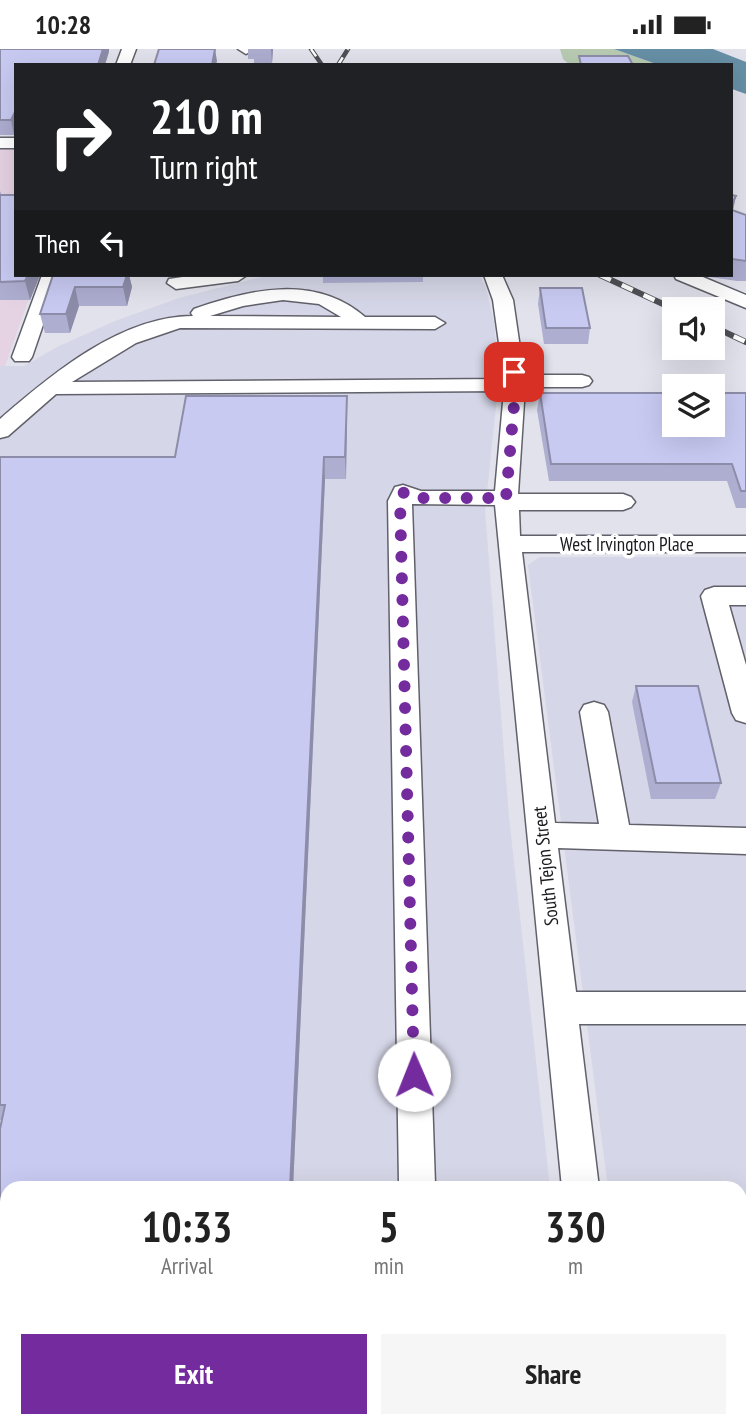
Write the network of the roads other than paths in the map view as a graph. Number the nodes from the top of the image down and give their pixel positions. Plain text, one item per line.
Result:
1 (50, 277) edge
2 (207, 277) edge
3 (265, 277) edge
4 (494, 277) edge
5 (688, 277) edge
6 (176, 279) edge
7 (300, 294) junction
8 (746, 302) edge
9 (359, 321) junction
10 (170, 323) junction
11 (435, 323) dead end
12 (22, 358) dead end
13 (582, 381) dead end
14 (515, 383) junction
15 (52, 389) junction
16 (0, 431) edge
17 (506, 500) junction
18 (623, 502) dead end
19 (509, 544) junction
20 (746, 544) edge
21 (746, 596) edge
22 (594, 712) dead end
23 (746, 713) edge
24 (541, 835) junction
25 (616, 837) junction
26 (746, 841) edge
27 (561, 1008) junction
28 (746, 1008) edge
29 (417, 1181) edge
30 (580, 1181) edge

1 - 12 street
2 - 6 street
3 - 7 street
4 - 14 street, South Tejon Street
5 - 8 street
6 - 10 street
7 - 9 street
7 - 10 street
9 - 10 street
9 - 11 street
10 - 15 street
13 - 14 street
14 - 15 street
14 - 17 street, South Tejon Street
15 - 16 street
17 - 18 street
17 - 19 street, South Tejon Street
17 - 29 street
19 - 20 street, West Irvington Place
19 - 24 street, South Tejon Street
21 - 23 street
22 - 25 street
24 - 25 street
24 - 27 street, South Tejon Street
25 - 26 street
27 - 28 street
27 - 30 street, South Tejon Street

